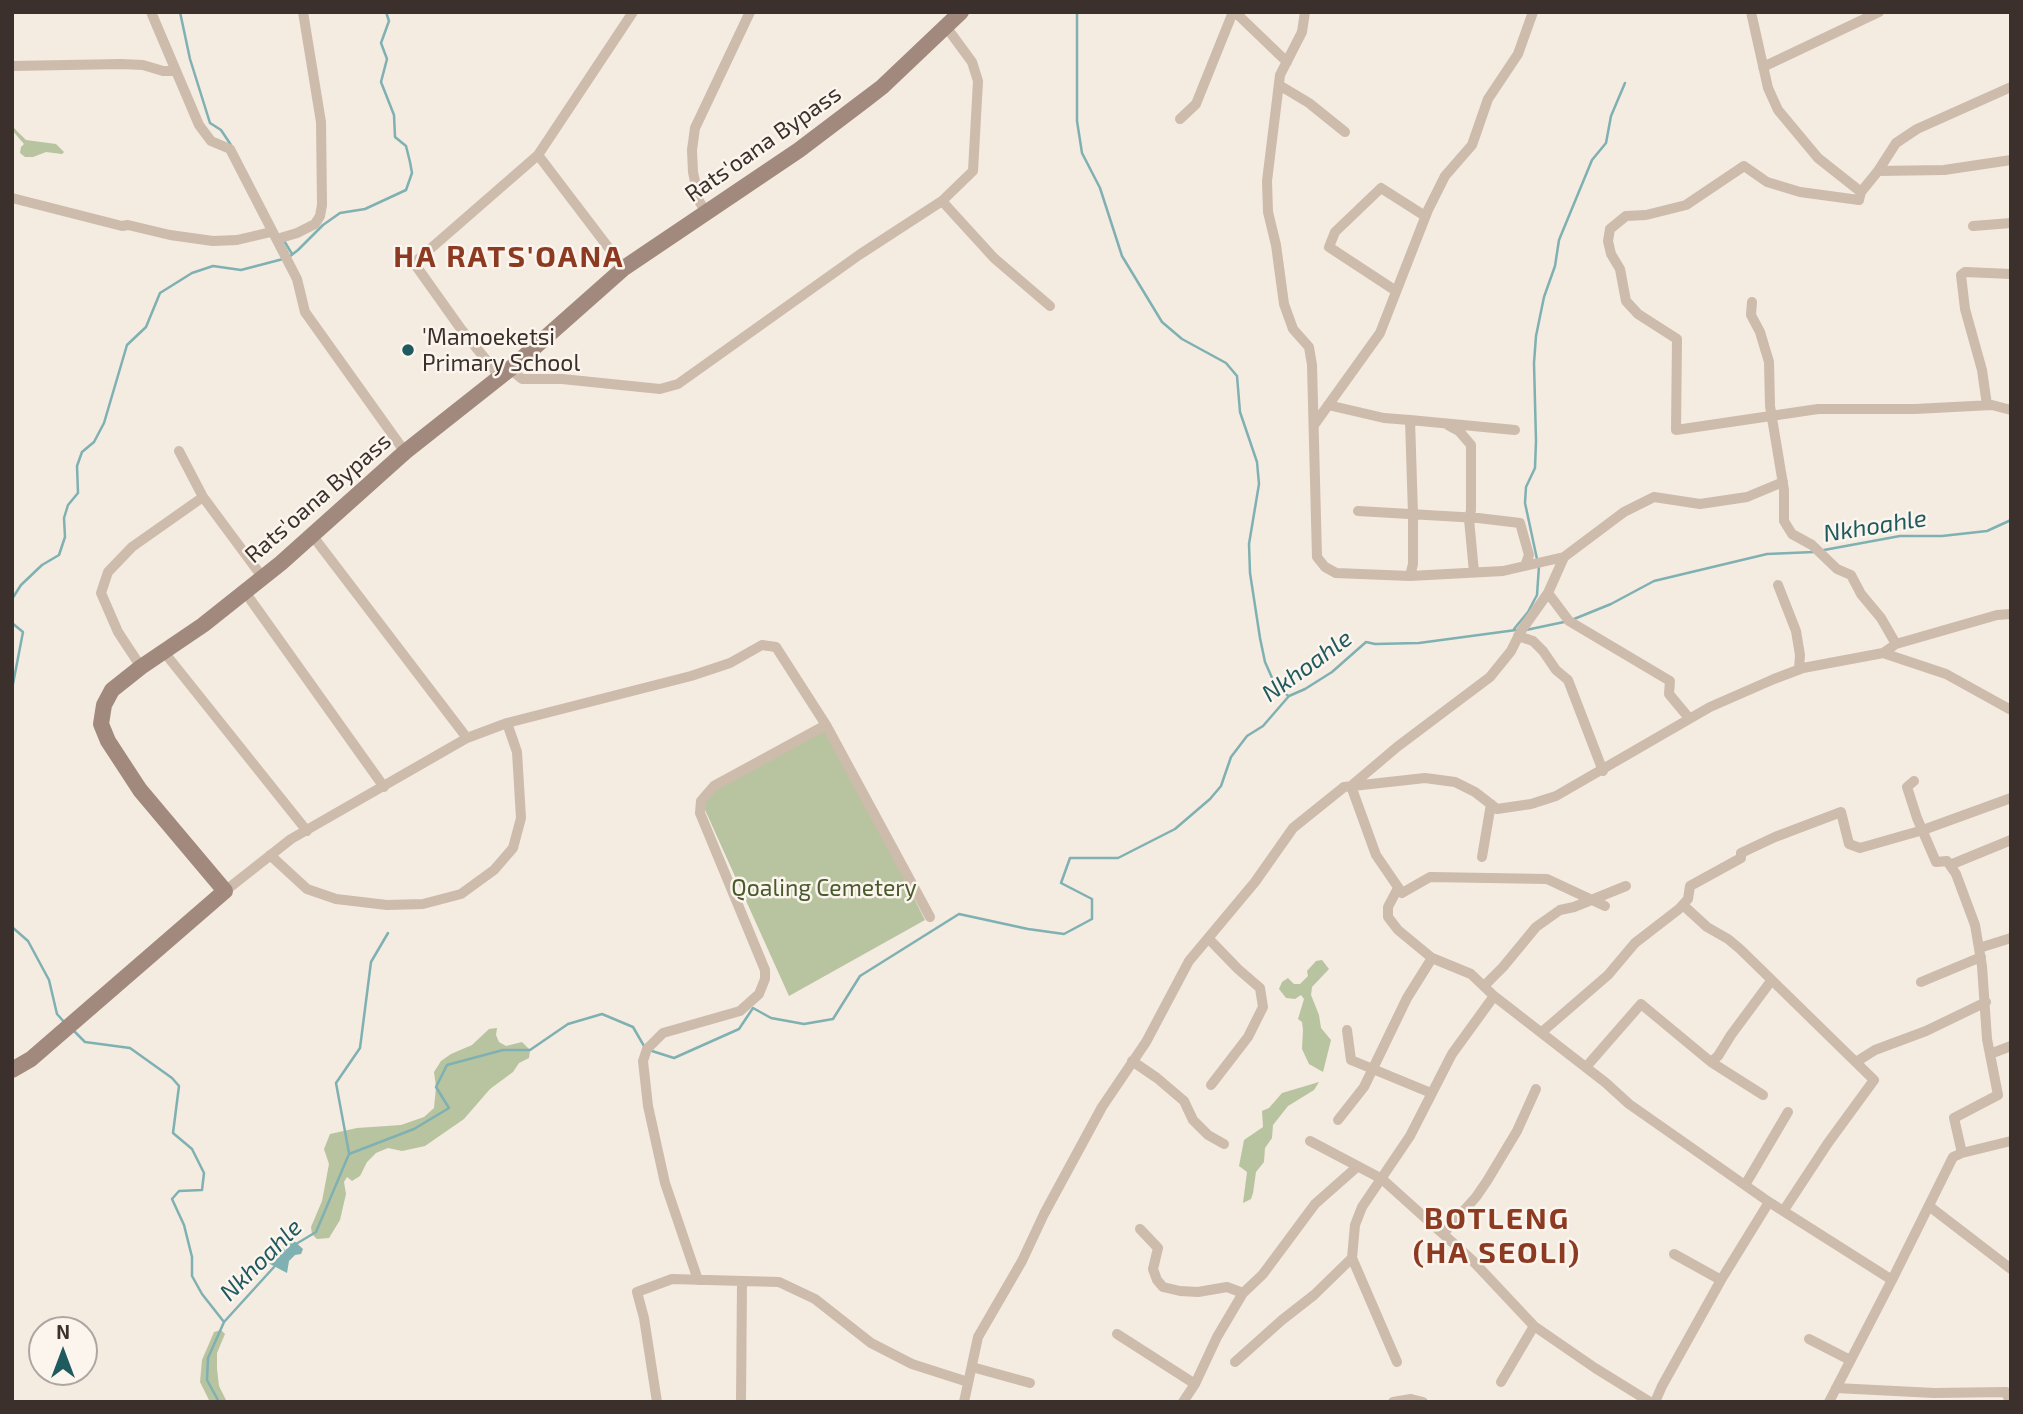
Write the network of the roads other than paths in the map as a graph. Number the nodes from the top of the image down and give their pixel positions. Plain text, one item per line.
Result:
1 (151, 12) edge
2 (303, 12) edge
3 (633, 12) edge
4 (750, 12) edge
5 (961, 12) edge
6 (1234, 12) edge
7 (1305, 12) edge
8 (1533, 12) edge
9 (1751, 12) edge
10 (1879, 12) edge
11 (947, 28) junction
12 (1286, 62) junction
13 (12, 66) edge
14 (1763, 68) junction
15 (176, 71) junction
16 (1279, 85) junction
17 (2011, 87) edge
18 (1180, 119) dead end
19 (1345, 132) dead end
20 (538, 155) junction
21 (2011, 160) edge
22 (1878, 171) junction
23 (1861, 192) junction
24 (12, 198) edge
25 (942, 201) junction
26 (706, 212) junction
27 (1425, 216) junction
28 (2011, 223) edge
29 (1973, 226) dead end
30 (274, 236) junction
31 (624, 268) junction
32 (2011, 274) edge
33 (1396, 291) junction
34 (1752, 302) dead end
35 (1050, 306) dead end
36 (505, 373) junction
37 (1328, 405) junction
38 (1987, 405) junction
39 (2011, 410) edge
40 (1772, 415) junction
41 (1410, 420) junction
42 (1314, 425) junction
43 (1448, 425) junction
44 (1515, 430) dead end
45 (179, 451) dead end
46 (405, 452) junction
47 (1783, 482) junction
48 (203, 497) junction
49 (1358, 511) dead end
50 (1413, 514) junction
51 (1469, 519) junction
52 (312, 535) junction
53 (1564, 557) junction
54 (1525, 566) junction
55 (1474, 572) junction
56 (1410, 576) junction
57 (263, 578) junction
58 (1778, 585) dead end
59 (245, 592) junction
60 (1548, 593) junction
61 (2011, 614) edge
62 (1518, 636) junction
63 (1896, 644) junction
64 (164, 652) junction
65 (1882, 653) junction
66 (141, 667) junction
67 (1799, 669) junction
68 (2011, 710) edge
69 (1689, 718) junction
70 (507, 723) junction
71 (826, 725) junction
72 (467, 738) junction
73 (1603, 771) junction
74 (1914, 781) dead end
75 (1351, 786) junction
76 (384, 787) junction
77 (2011, 798) edge
78 (1491, 804) junction
79 (1923, 830) junction
80 (307, 831) junction
81 (2011, 840) edge
82 (271, 855) junction
83 (1482, 857) dead end
84 (1950, 865) junction
85 (1626, 886) dead end
86 (1398, 888) junction
87 (225, 891) junction
88 (1591, 899) junction
89 (1682, 905) junction
90 (1605, 906) dead end
91 (930, 917) dead end
92 (1208, 938) junction
93 (2011, 938) edge
94 (1980, 953) junction
95 (1432, 958) junction
96 (1771, 981) junction
97 (1921, 982) dead end
98 (1485, 986) junction
99 (1494, 996) junction
100 (1986, 1002) junction
101 (1347, 1030) dead end
102 (1542, 1032) junction
103 (2011, 1046) edge
104 (1990, 1054) junction
105 (1132, 1061) junction
106 (1711, 1062) junction
107 (1856, 1062) junction
108 (1586, 1067) junction
109 (12, 1070) edge
110 (1373, 1070) junction
111 (1211, 1085) dead end
112 (1536, 1089) dead end
113 (1431, 1093) junction
114 (1763, 1095) dead end
115 (1787, 1112) dead end
116 (1338, 1120) dead end
117 (1310, 1141) dead end
118 (2011, 1141) edge
119 (1224, 1144) dead end
120 (1962, 1153) junction
121 (1358, 1166) junction
122 (1382, 1179) junction
123 (1745, 1185) junction
124 (1769, 1202) junction
125 (1929, 1206) junction
126 (1784, 1210) junction
127 (1140, 1229) dead end
128 (1443, 1234) junction
129 (1674, 1254) dead end
130 (1352, 1258) junction
131 (2011, 1269) edge
132 (698, 1280) junction
133 (1721, 1280) junction
134 (1892, 1280) junction
135 (742, 1282) junction
136 (1243, 1293) junction
137 (1534, 1326) junction
138 (1117, 1334) dead end
139 (1809, 1339) dead end
140 (1850, 1360) junction
141 (1235, 1362) dead end
142 (1397, 1362) dead end
143 (972, 1367) junction
144 (2011, 1380) edge
145 (968, 1382) junction
146 (1501, 1382) dead end
147 (1030, 1383) dead end
148 (1195, 1384) junction
149 (1836, 1388) junction
150 (2008, 1397) edge
151 (657, 1402) edge
152 (741, 1402) edge
153 (964, 1402) edge
154 (1183, 1402) edge
155 (1393, 1402) edge
156 (1423, 1402) edge
157 (1653, 1402) edge
158 (1829, 1402) edge

1 - 15 street
2 - 30 street
3 - 20 street
4 - 26 street
5 - 11 street, Rats'oana Bypass
6 - 12 street
6 - 18 street
7 - 12 street
8 - 27 street
9 - 14 street
10 - 14 street
11 - 25 street
11 - 26 street, Rats'oana Bypass
12 - 16 street
13 - 15 street
14 - 23 street
15 - 30 street
16 - 19 street
16 - 42 street
17 - 22 street
20 - 31 street
20 - 36 street
21 - 22 street
22 - 23 street
23 - 40 street
24 - 30 street
25 - 35 street
25 - 36 street
26 - 31 street, Rats'oana Bypass
27 - 33 street
27 - 33 street
28 - 29 street
30 - 46 street
31 - 36 street, Rats'oana Bypass
32 - 38 street
33 - 37 street
34 - 40 street
36 - 46 street, Rats'oana Bypass
37 - 41 street
37 - 42 street
38 - 39 street
38 - 40 street
40 - 47 street
41 - 43 street
41 - 50 street
42 - 56 street
43 - 44 street
43 - 51 street
45 - 48 street
46 - 52 street, Rats'oana Bypass
47 - 53 street
47 - 63 street
48 - 57 street
48 - 66 street
49 - 50 street
50 - 51 street
50 - 56 street
51 - 54 street
51 - 55 street
52 - 57 street, Rats'oana Bypass
52 - 72 street
53 - 54 street
53 - 60 street
54 - 55 street
55 - 56 street
57 - 59 street, Rats'oana Bypass
58 - 67 street
59 - 64 street, Rats'oana Bypass
59 - 76 street
60 - 62 street
60 - 69 street
61 - 63 street
62 - 73 street
62 - 75 street
63 - 65 street
64 - 66 street, Rats'oana Bypass
64 - 80 street
65 - 67 street
65 - 68 street
66 - 87 street, Rats'oana Bypass
67 - 69 street
69 - 73 street
70 - 71 street
70 - 72 street
70 - 82 street
71 - 91 street
71 - 132 street
72 - 76 street
73 - 78 street
74 - 79 street
75 - 78 street
75 - 86 street
75 - 92 street
76 - 80 street
77 - 79 street
78 - 83 street
79 - 84 street
79 - 89 street
80 - 82 street
81 - 84 street
82 - 87 street
84 - 94 street
85 - 88 street
86 - 88 street
86 - 95 street
87 - 109 street
88 - 90 street
88 - 98 street
89 - 96 street
89 - 102 street
92 - 105 street
92 - 111 street
93 - 94 street
94 - 97 street
94 - 100 street
95 - 98 street
95 - 110 street
96 - 106 street
96 - 107 street
98 - 99 street
99 - 102 street
99 - 113 street
100 - 104 street
100 - 107 street
101 - 110 street
102 - 108 street
103 - 104 street
104 - 120 street
105 - 119 street
105 - 143 street
106 - 108 street
106 - 114 street
107 - 126 street
108 - 123 street
110 - 113 street
110 - 116 street
112 - 128 street
113 - 122 street
115 - 123 street
117 - 121 street
118 - 120 street
120 - 125 street
121 - 122 street
121 - 136 street
122 - 128 street
122 - 130 street
123 - 124 street
124 - 126 street
124 - 133 street
125 - 131 street
125 - 134 street
126 - 134 street
127 - 136 street
128 - 137 street
129 - 133 street
130 - 141 street
130 - 142 street
132 - 135 street
132 - 151 street
133 - 157 street
134 - 140 street
135 - 145 street
135 - 152 street
136 - 148 street
137 - 146 street
137 - 157 street
138 - 148 street
139 - 140 street
140 - 149 street
143 - 145 street
143 - 147 street
144 - 150 street
145 - 153 street
148 - 154 street
149 - 150 street
149 - 158 street
155 - 156 street

